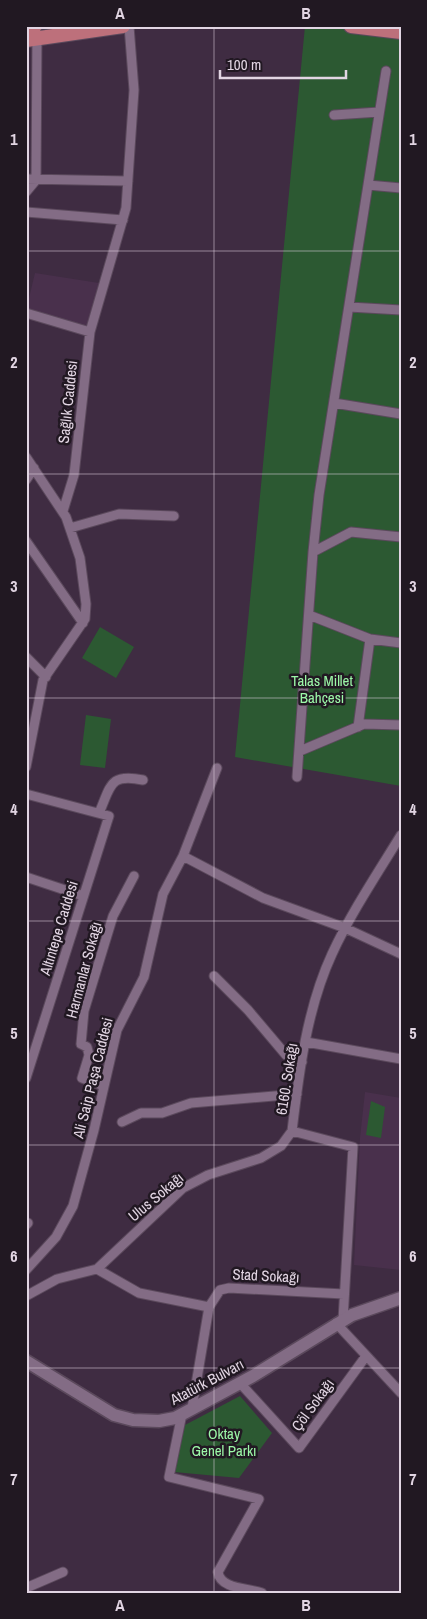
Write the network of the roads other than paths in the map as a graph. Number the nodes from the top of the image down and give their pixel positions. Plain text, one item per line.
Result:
1 (123, 26) edge
2 (129, 26) edge
3 (351, 26) edge
4 (26, 27) edge
5 (401, 32) edge
6 (33, 35) edge
7 (386, 71) dead end
8 (379, 112) junction
9 (334, 115) dead end
10 (26, 180) edge
11 (36, 180) junction
12 (128, 181) junction
13 (368, 185) junction
14 (401, 188) edge
15 (26, 192) edge
16 (26, 212) edge
17 (123, 220) junction
18 (349, 308) junction
19 (401, 310) edge
20 (26, 313) edge
21 (90, 332) junction
22 (334, 403) junction
23 (401, 414) edge
24 (26, 457) edge
25 (34, 468) junction
26 (26, 480) edge
27 (63, 511) junction
28 (174, 516) dead end
29 (70, 528) junction
30 (401, 537) edge
31 (26, 541) edge
32 (313, 552) junction
33 (309, 615) junction
34 (83, 623) junction
35 (370, 639) junction
36 (401, 642) edge
37 (26, 657) edge
38 (46, 677) junction
39 (401, 725) edge
40 (358, 727) junction
41 (300, 751) junction
42 (27, 761) edge
43 (217, 768) dead end
44 (298, 777) dead end
45 (143, 780) dead end
46 (26, 794) edge
47 (99, 813) junction
48 (401, 835) edge
49 (183, 856) junction
50 (134, 876) dead end
51 (26, 877) edge
52 (83, 896) junction
53 (347, 925) junction
54 (401, 954) edge
55 (214, 976) dead end
56 (306, 1042) junction
57 (401, 1059) edge
58 (302, 1062) junction
59 (26, 1077) edge
60 (104, 1086) junction
61 (297, 1094) junction
62 (122, 1122) dead end
63 (292, 1131) junction
64 (97, 1269) junction
65 (26, 1270) edge
66 (344, 1294) junction
67 (26, 1296) edge
68 (401, 1298) edge
69 (209, 1308) junction
70 (339, 1322) junction
71 (366, 1356) junction
72 (26, 1360) edge
73 (240, 1383) junction
74 (401, 1393) edge
75 (187, 1411) junction
76 (63, 1572) dead end
77 (26, 1588) edge
78 (262, 1593) edge

1 - 6 main road
2 - 12 street, Sağlık Caddesi
3 - 5 main road
4 - 6 main road
6 - 11 street
7 - 8 street
8 - 9 street
8 - 13 street
10 - 11 street
11 - 12 street
11 - 15 street
12 - 17 street, Sağlık Caddesi
13 - 14 street
13 - 18 street
16 - 17 street
17 - 21 street, Sağlık Caddesi
18 - 19 street
18 - 22 street
20 - 21 street
21 - 27 street, Sağlık Caddesi
22 - 23 street
22 - 32 street
24 - 25 street
25 - 26 street
25 - 27 street
27 - 29 street
28 - 29 street
29 - 34 street
30 - 32 street
31 - 34 street
32 - 33 street
33 - 35 street
33 - 41 street
34 - 38 street
35 - 36 street
35 - 40 street
37 - 38 street
38 - 42 street
39 - 40 street
40 - 41 street
41 - 44 street
43 - 49 street, Ali Saip Paşa Caddesi
45 - 47 street
46 - 47 street
47 - 52 street, Altıntepe Caddesi
48 - 53 street, 6160. Sokağı
49 - 53 street
49 - 60 street, Ali Saip Paşa Caddesi
50 - 60 street, Harmanlar Sokağı
51 - 52 street
52 - 59 street, Altıntepe Caddesi
53 - 54 street
53 - 56 street, 6160. Sokağı
55 - 58 street
56 - 57 street
56 - 58 street, 6160. Sokağı
58 - 61 street, 6160. Sokağı
60 - 65 street, Ali Saip Paşa Caddesi
61 - 62 street
61 - 63 street, 6160. Sokağı
63 - 64 street, Ulus Sokağı
63 - 66 street, 6160. Sokağı
64 - 67 street
64 - 69 street
66 - 69 street, Stad Sokağı
66 - 70 street, 6160. Sokağı
68 - 70 main road, Atatürk Bulvarı
69 - 75 street, Stad Sokağı
70 - 71 street
70 - 73 main road, Atatürk Bulvarı
71 - 73 street, Çöl Sokağı
71 - 74 street
72 - 75 main road, Atatürk Bulvarı
73 - 75 main road, Atatürk Bulvarı
75 - 78 street, Stad Sokağı
76 - 77 street

